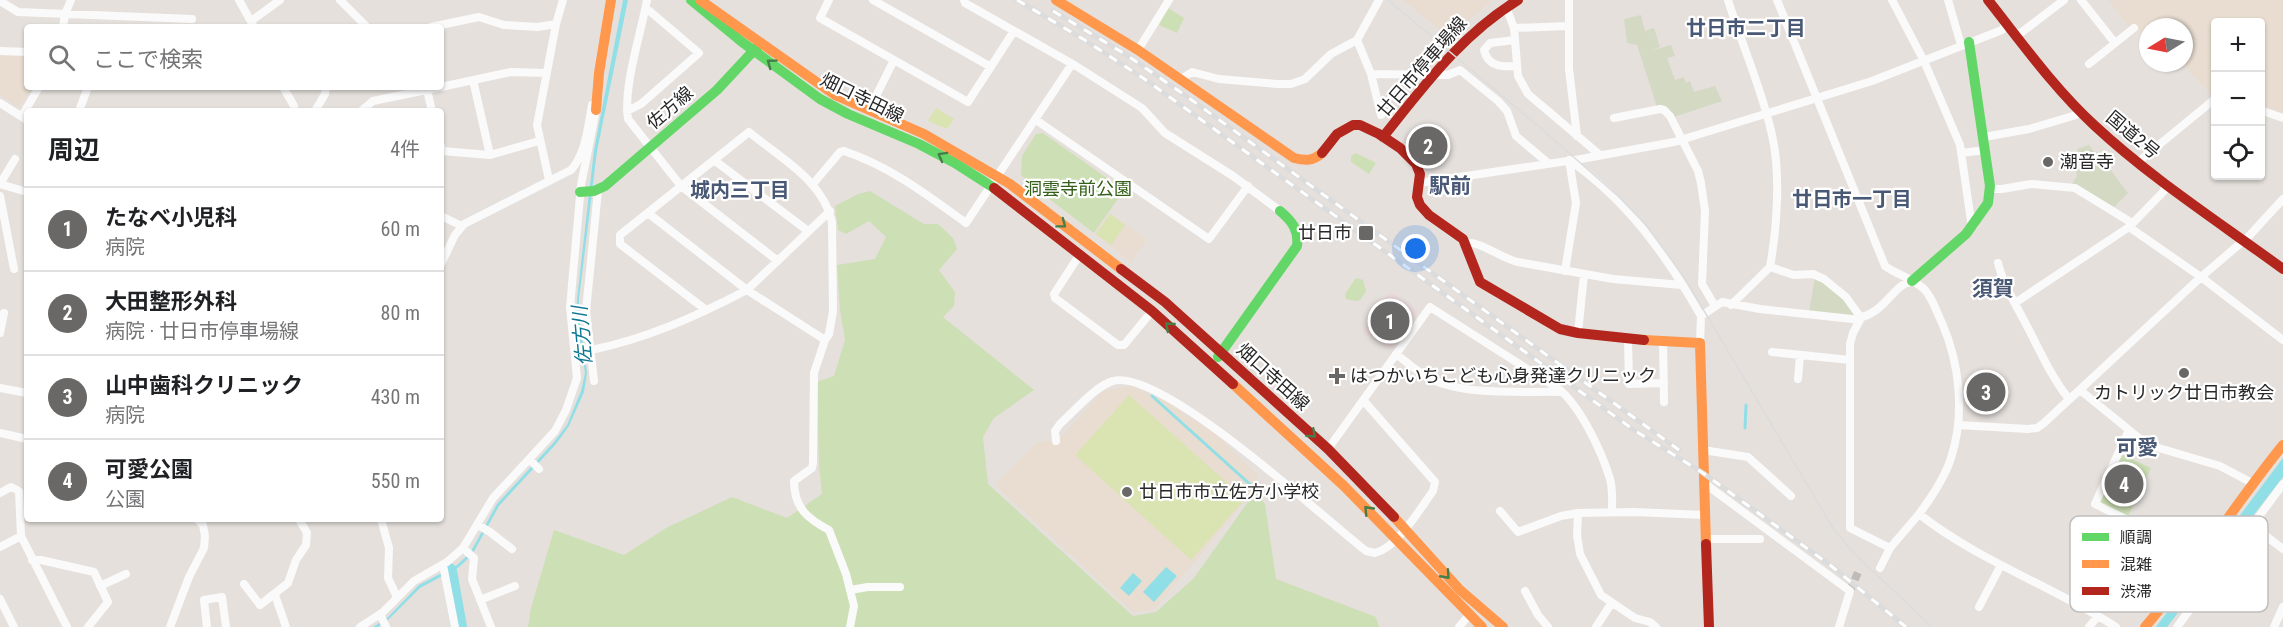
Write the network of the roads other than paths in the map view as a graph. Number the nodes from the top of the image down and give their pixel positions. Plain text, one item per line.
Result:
1 (71, 0) edge
2 (239, 0) edge
3 (280, 0) edge
4 (340, 0) edge
5 (563, 0) edge
6 (611, 0) edge
7 (691, 0) edge
8 (700, 0) edge
9 (829, 0) edge
10 (873, 0) edge
11 (1056, 0) edge
12 (1169, 0) edge
13 (1379, 0) edge
14 (1518, 0) edge
15 (1569, 0) edge
16 (1728, 0) edge
17 (1777, 0) edge
18 (1892, 0) edge
19 (1948, 0) edge
20 (1988, 0) edge
21 (2064, 0) edge
22 (2081, 0) edge
23 (0, 1) edge
24 (963, 1) edge
25 (349, 3) edge
26 (1505, 3) edge
27 (646, 4) edge
28 (65, 14) junction
29 (192, 18) dead end
30 (2006, 23) junction
31 (63, 24) edge
32 (253, 24) edge
33 (365, 24) edge
34 (444, 24) edge
35 (556, 24) junction
36 (1568, 26) junction
37 (1514, 28) junction
38 (2134, 28) dead end
39 (1014, 31) junction
40 (2015, 34) junction
41 (1357, 40) junction
42 (1515, 40) junction
43 (2115, 43) junction
44 (1965, 44) junction
45 (758, 46) junction
46 (1138, 50) junction
47 (0, 51) edge
48 (24, 52) edge
49 (894, 60) junction
50 (1924, 62) junction
51 (1072, 64) junction
52 (2089, 64) dead end
53 (1516, 66) junction
54 (600, 67) junction
55 (991, 67) junction
56 (546, 73) junction
57 (1371, 74) junction
58 (1433, 76) junction
59 (1181, 79) junction
60 (473, 80) junction
61 (444, 86) edge
62 (38, 90) edge
63 (87, 90) edge
64 (285, 90) edge
65 (326, 90) edge
66 (427, 90) joint
67 (1818, 97) junction
68 (2211, 102) edge
69 (0, 103) edge
70 (294, 106) dead end
71 (29, 108) edge
72 (80, 108) edge
73 (317, 108) edge
74 (365, 108) edge
75 (431, 108) edge
76 (596, 110) joint
77 (869, 110) junction
78 (627, 111) junction
79 (2080, 111) junction
80 (2265, 112) edge
81 (1767, 114) junction
82 (1381, 115) dead end
83 (24, 118) edge
84 (1614, 118) dead end
85 (2283, 118) edge
86 (1036, 120) junction
87 (1577, 136) junction
88 (1383, 137) junction
89 (1984, 137) junction
90 (1681, 140) junction
91 (539, 141) junction
92 (650, 147) junction
93 (1986, 150) junction
94 (444, 152) edge
95 (1961, 153) junction
96 (490, 154) junction
97 (1600, 155) junction
98 (15, 159) dead end
99 (714, 160) junction
100 (1569, 160) junction
101 (2138, 162) junction
102 (1548, 163) junction
103 (549, 180) junction
104 (995, 181) junction
105 (1419, 183) junction
106 (2166, 183) junction
107 (0, 184) edge
108 (813, 184) junction
109 (681, 186) junction
110 (1248, 186) junction
111 (1990, 186) junction
112 (24, 191) edge
113 (592, 191) junction
114 (0, 196) edge
115 (2283, 199) edge
116 (830, 211) junction
117 (1280, 211) joint
118 (648, 213) junction
119 (444, 217) edge
120 (1974, 225) junction
121 (2131, 225) junction
122 (462, 226) junction
123 (808, 231) junction
124 (2243, 240) junction
125 (1466, 243) junction
126 (1080, 254) junction
127 (444, 258) edge
128 (778, 261) junction
129 (1998, 262) dead end
130 (1770, 267) junction
131 (14, 269) dead end
132 (2283, 269) edge
133 (1565, 271) junction
134 (1584, 274) junction
135 (2201, 277) junction
136 (1912, 281) junction
137 (1682, 285) junction
138 (747, 290) junction
139 (2015, 303) junction
140 (1731, 304) junction
141 (1715, 306) junction
142 (706, 310) junction
143 (1152, 311) junction
144 (4, 313) dead end
145 (1701, 316) junction
146 (1862, 318) junction
147 (0, 333) edge
148 (1578, 333) junction
149 (581, 339) junction
150 (1628, 339) junction
151 (825, 340) junction
152 (2283, 340) edge
153 (1663, 341) junction
154 (1700, 343) junction
155 (591, 350) junction
156 (1222, 352) junction
157 (1772, 352) dead end
158 (1396, 354) junction
159 (1800, 355) junction
160 (1850, 360) junction
161 (1213, 365) junction
162 (1798, 379) dead end
163 (594, 381) dead end
164 (1664, 383) junction
165 (0, 388) edge
166 (2080, 390) junction
167 (24, 392) edge
168 (1563, 392) junction
169 (2069, 399) junction
170 (1363, 400) junction
171 (1664, 402) dead end
172 (1958, 424) junction
173 (2129, 430) junction
174 (0, 433) edge
175 (24, 438) edge
176 (1056, 441) dead end
177 (2283, 445) edge
178 (1329, 449) junction
179 (1703, 450) junction
180 (1704, 483) junction
181 (2252, 483) junction
182 (2283, 484) edge
183 (0, 493) edge
184 (1791, 496) dead end
185 (1500, 511) dead end
186 (1612, 512) junction
187 (1578, 513) junction
188 (1919, 514) junction
189 (1705, 515) junction
190 (2119, 516) edge
191 (2228, 516) edge
192 (2260, 516) edge
193 (200, 522) edge
194 (301, 522) edge
195 (382, 522) edge
196 (482, 528) junction
197 (1405, 529) junction
198 (21, 536) junction
199 (2268, 538) edge
200 (1706, 539) junction
201 (1760, 539) dead end
202 (1396, 540) junction
203 (512, 546) dead end
204 (0, 547) edge
205 (1890, 549) junction
206 (2283, 549) edge
207 (467, 552) junction
208 (32, 560) junction
209 (2001, 565) junction
210 (1880, 568) dead end
211 (443, 570) junction
212 (126, 574) dead end
213 (244, 584) dead end
214 (100, 586) junction
215 (514, 586) dead end
216 (900, 587) dead end
217 (850, 590) junction
218 (1525, 591) dead end
219 (275, 595) junction
220 (397, 597) junction
221 (0, 599) edge
222 (480, 600) junction
223 (2070, 600) edge
224 (1611, 604) junction
225 (1979, 607) dead end
226 (2283, 607) edge
227 (2091, 612) edge
228 (2158, 612) edge
229 (2188, 612) edge
230 (1469, 615) junction
231 (2098, 616) junction
232 (383, 621) edge
233 (14, 627) edge
234 (67, 627) edge
235 (88, 627) edge
236 (170, 627) edge
237 (207, 627) edge
238 (226, 627) edge
239 (286, 627) edge
240 (360, 627) edge
241 (455, 627) edge
242 (491, 627) edge
243 (850, 627) edge
244 (1459, 627) edge
245 (1482, 627) edge
246 (1503, 627) edge
247 (1548, 627) edge
248 (1596, 627) edge
249 (1656, 627) edge
250 (1709, 627) edge
251 (1839, 627) edge
252 (2089, 627) edge
253 (2116, 627) edge
254 (2145, 627) edge
255 (2177, 627) edge
256 (2274, 627) edge

1 - 28 street
2 - 32 street
3 - 32 street
4 - 25 street
5 - 35 street
6 - 54 main road
7 - 45 main road
8 - 45 main road
9 - 49 street
10 - 55 street
11 - 46 main road
12 - 46 street
13 - 41 street
14 - 26 main road, 廿日市停車場線
15 - 36 street
16 - 81 street
17 - 67 street
18 - 50 street
19 - 44 street
20 - 30 main road, 国道2号
21 - 40 street
22 - 43 street
23 - 28 street
24 - 39 street
25 - 33 street
26 - 37 street
26 - 58 main road, 廿日市停車場線
27 - 78 street
27 - 78 street
28 - 29 street
28 - 31 street
30 - 40 main road, 国道2号
30 - 44 street
34 - 35 street
35 - 56 street
36 - 37 street
36 - 87 street
37 - 42 street
38 - 43 street
39 - 51 street
39 - 55 street
40 - 79 main road, 国道2号
41 - 57 street
41 - 59 street
42 - 53 street
42 - 53 street
43 - 52 street
44 - 50 street
44 - 89 main road
45 - 77 main road
45 - 92 main road, 佐方線
104 -> 45 main road, 畑口寺田線
46 - 59 main road
47 - 48 street
49 - 55 street
49 - 77 street
50 - 67 street
50 - 95 street
51 - 86 street
51 - 110 street
53 - 87 street
54 - 76 main road
54 - 103 street
56 - 60 street
56 - 91 street
57 - 58 street
57 - 82 street
58 - 88 main road, 廿日市停車場線
58 - 102 street
59 - 88 main road
60 - 61 street
60 - 96 street
62 - 71 street
63 - 72 street
64 - 70 street
65 - 73 street
66 - 74 street
66 - 75 street
67 - 81 street
67 - 136 street
68 - 101 street
69 - 83 street
76 - 113 street
77 - 104 main road
78 - 92 street
79 - 89 street
79 - 101 main road, 国道2号
80 - 85 street
81 - 90 street
81 - 130 street
84 - 90 street
86 - 104 street
86 - 110 street
87 - 97 street
88 - 105 main road
89 - 93 main road
90 - 97 street
90 - 141 street
91 - 96 street
91 - 103 street
92 - 109 street
92 - 113 main road, 佐方線
93 - 95 street
93 - 111 main road
94 - 96 street
95 - 120 street
97 - 100 street
98 - 107 street
99 - 108 street
99 - 109 street
99 - 123 street
100 - 102 street
100 - 133 street
100 - 137 street
101 - 106 main road, 国道2号
102 - 105 street
103 - 122 street
104 - 108 street
104 - 126 main road
104 -> 156 main road, 畑口寺田線
105 - 125 main road
106 - 121 street
106 - 124 main road, 国道2号
107 - 112 street
108 - 116 street
109 - 118 street
109 - 128 street
110 - 117 street
111 - 120 main road
111 - 121 street
113 - 149 street
113 - 149 street
114 - 131 street
115 - 124 street
116 - 123 street
116 - 151 street
117 - 156 main road
118 - 138 street
118 - 142 street
119 - 122 street
120 - 136 main road
121 - 135 street
121 - 139 street
122 - 127 street
123 - 128 street
124 - 132 main road, 国道2号
124 - 135 street
125 - 133 street
125 - 148 main road
126 - 143 main road
126 - 143 street
128 - 138 street
129 - 139 street
130 - 140 street
130 - 146 street
133 - 134 street
134 - 137 street
134 - 148 street
135 - 152 street
135 - 166 street
136 - 146 street
136 - 172 street
137 - 145 street
138 - 142 street
138 - 151 street
139 - 169 street
140 - 141 street
140 - 146 street
141 - 145 street
142 - 155 street
161 -> 143 main road
144 - 147 street
145 - 154 street
146 - 160 street
148 - 150 main road
149 - 155 street
149 - 196 street
150 - 153 main road
150 - 164 street
151 - 217 street
153 - 154 main road
153 - 164 street
154 - 179 main road
155 - 163 street
156 - 161 main road
156 -> 178 main road, 畑口寺田線
157 - 159 street
158 - 168 street
158 - 168 street
158 - 170 street
159 - 160 street
159 - 162 street
160 - 205 street
202 -> 161 main road
164 - 171 street
165 - 167 street
166 - 169 street
166 - 173 street
168 - 186 street
169 - 172 street
170 - 178 street
170 - 197 street
172 - 188 street
173 - 181 street
173 - 190 street
174 - 175 street
176 - 202 street
177 - 181 main road
178 - 197 main road, 畑口寺田線
179 - 180 main road
179 - 184 street
180 - 189 main road
180 - 251 street
181 - 191 main road
182 - 192 street
183 - 198 street
185 - 187 street
186 - 187 street
186 - 189 street
187 - 224 street
188 - 205 street
188 - 209 street
189 - 200 main road
193 - 236 street
194 - 219 street
195 - 220 street
196 - 203 street
196 - 207 street
197 - 202 street
197 -> 246 main road, 畑口寺田線
198 - 204 street
198 - 208 street
199 - 206 street
200 - 201 street
200 - 250 main road
202 - 230 main road
205 - 210 street
207 - 211 street
207 - 222 street
208 - 214 street
208 - 234 street
209 - 223 street
209 - 225 street
211 - 220 street
211 - 241 street
212 - 214 street
213 - 219 street
214 - 235 street
215 - 222 street
216 - 217 street
217 - 243 street
218 - 247 street
219 - 239 street
220 - 232 street
221 - 233 street
222 - 242 street
224 - 248 street
224 - 249 street
226 - 256 street
227 - 231 street
228 - 254 main road
229 - 255 street
230 - 244 street
230 - 245 main road
231 - 252 street
231 - 253 street
232 - 240 street
237 - 238 street

